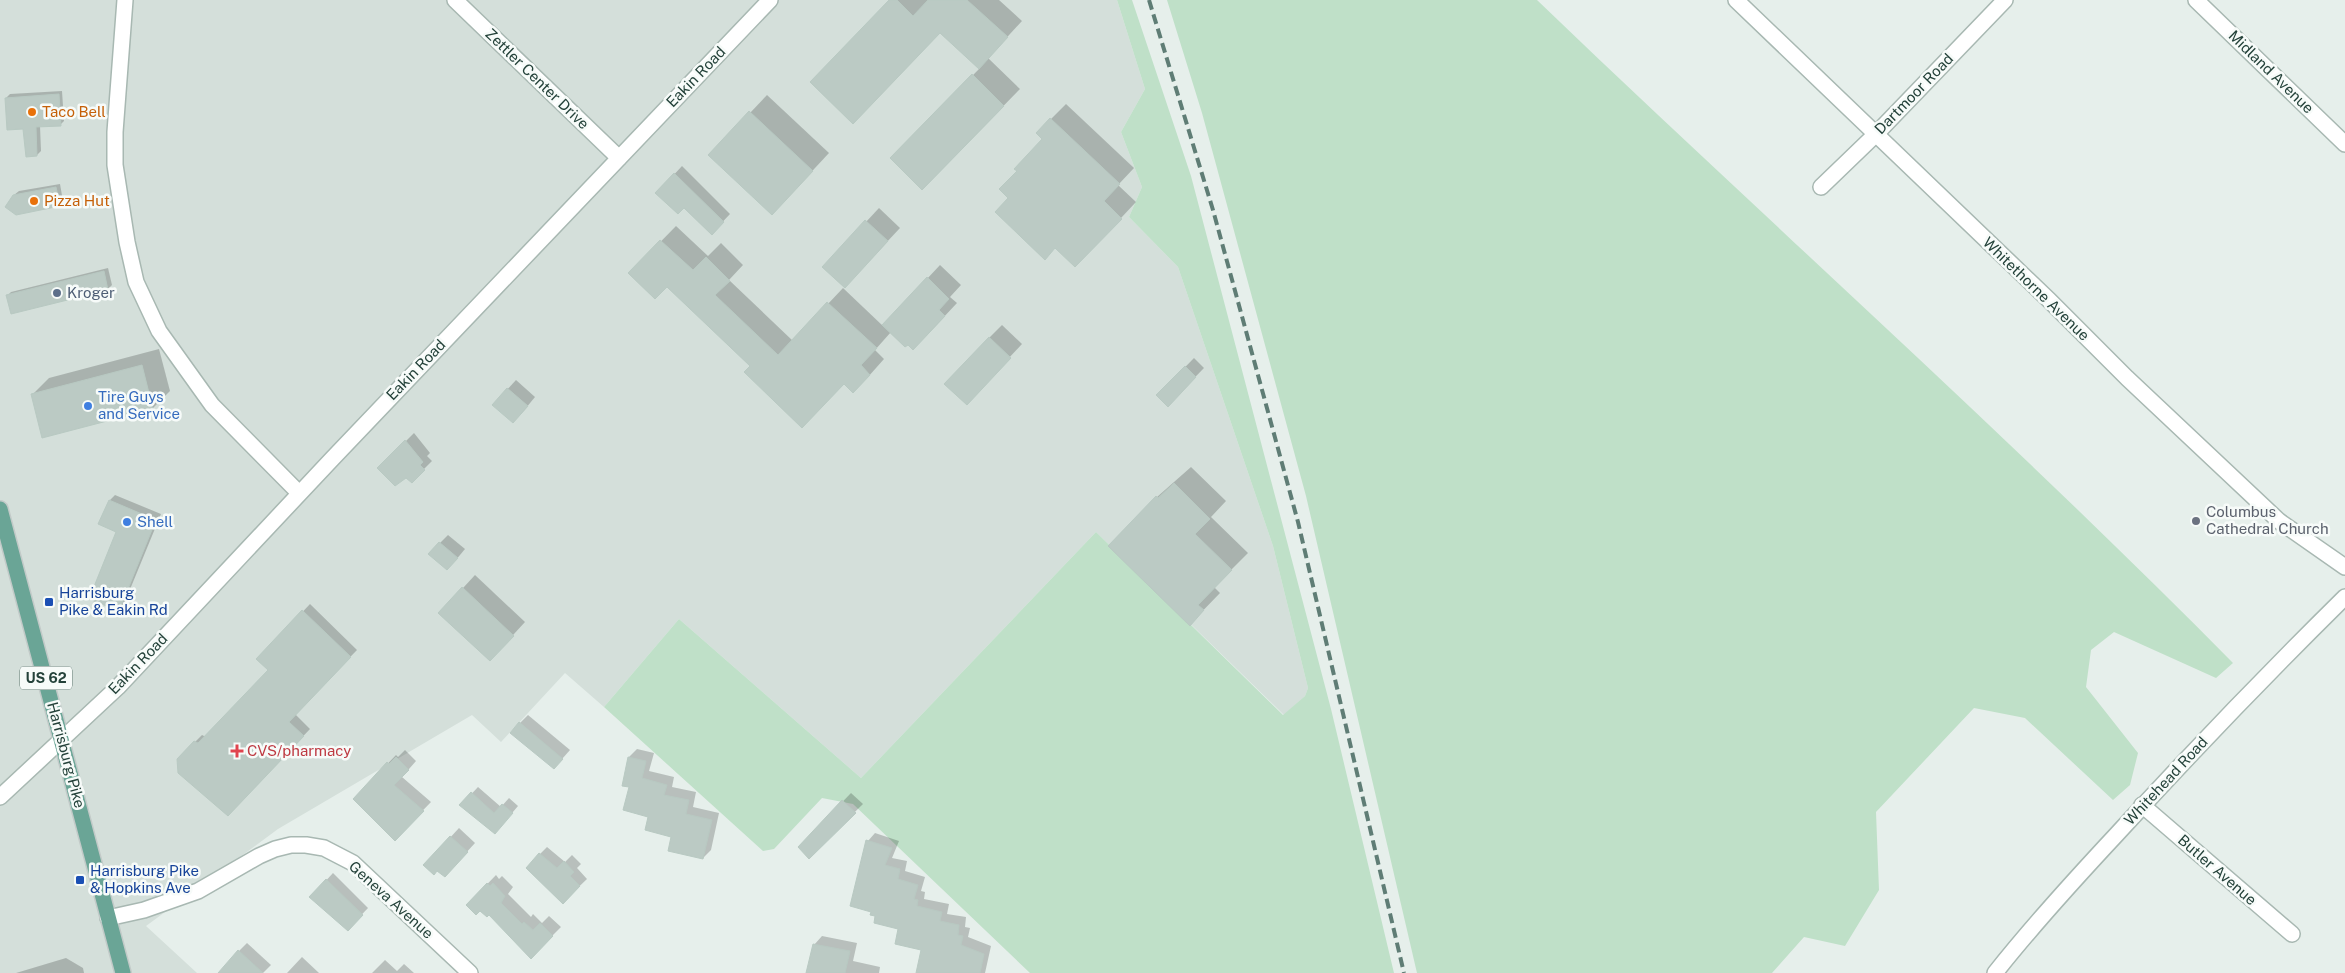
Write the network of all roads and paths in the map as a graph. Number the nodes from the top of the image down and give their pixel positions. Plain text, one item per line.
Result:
1 (124, 0) edge
2 (455, 0) edge
3 (770, 0) edge
4 (1736, 0) edge
5 (2005, 0) edge
6 (2196, 0) edge
7 (1876, 134) junction
8 (2345, 144) edge
9 (619, 158) junction
10 (1821, 187) dead end
11 (299, 493) junction
12 (0, 509) edge
13 (2345, 567) edge
14 (2345, 597) edge
15 (62, 739) junction
16 (0, 797) edge
17 (2142, 805) junction
18 (108, 918) junction
19 (2292, 934) dead end
20 (123, 973) edge
21 (470, 973) edge
22 (1995, 973) edge

1 - 11 street
2 - 9 street, Zettler Center Drive
3 - 9 street, Eakin Road
4 - 7 street, Whitethorne Avenue
5 - 7 street, Dartmoor Road
6 - 8 street, Midland Avenue
7 - 10 street, Dartmoor Road
7 - 13 street, Whitethorne Avenue
9 - 11 street, Eakin Road
11 - 15 street, Eakin Road
12 - 15 main road, Harrisburg Pike / US 62
14 - 17 street, Whitehead Road
15 - 16 street, Eakin Road
15 - 18 main road, Harrisburg Pike / US 62
17 - 19 street, Butler Avenue
17 - 22 street, Whitehead Road
18 - 20 main road, Harrisburg Pike / US 62
18 - 21 street, Geneva Avenue

